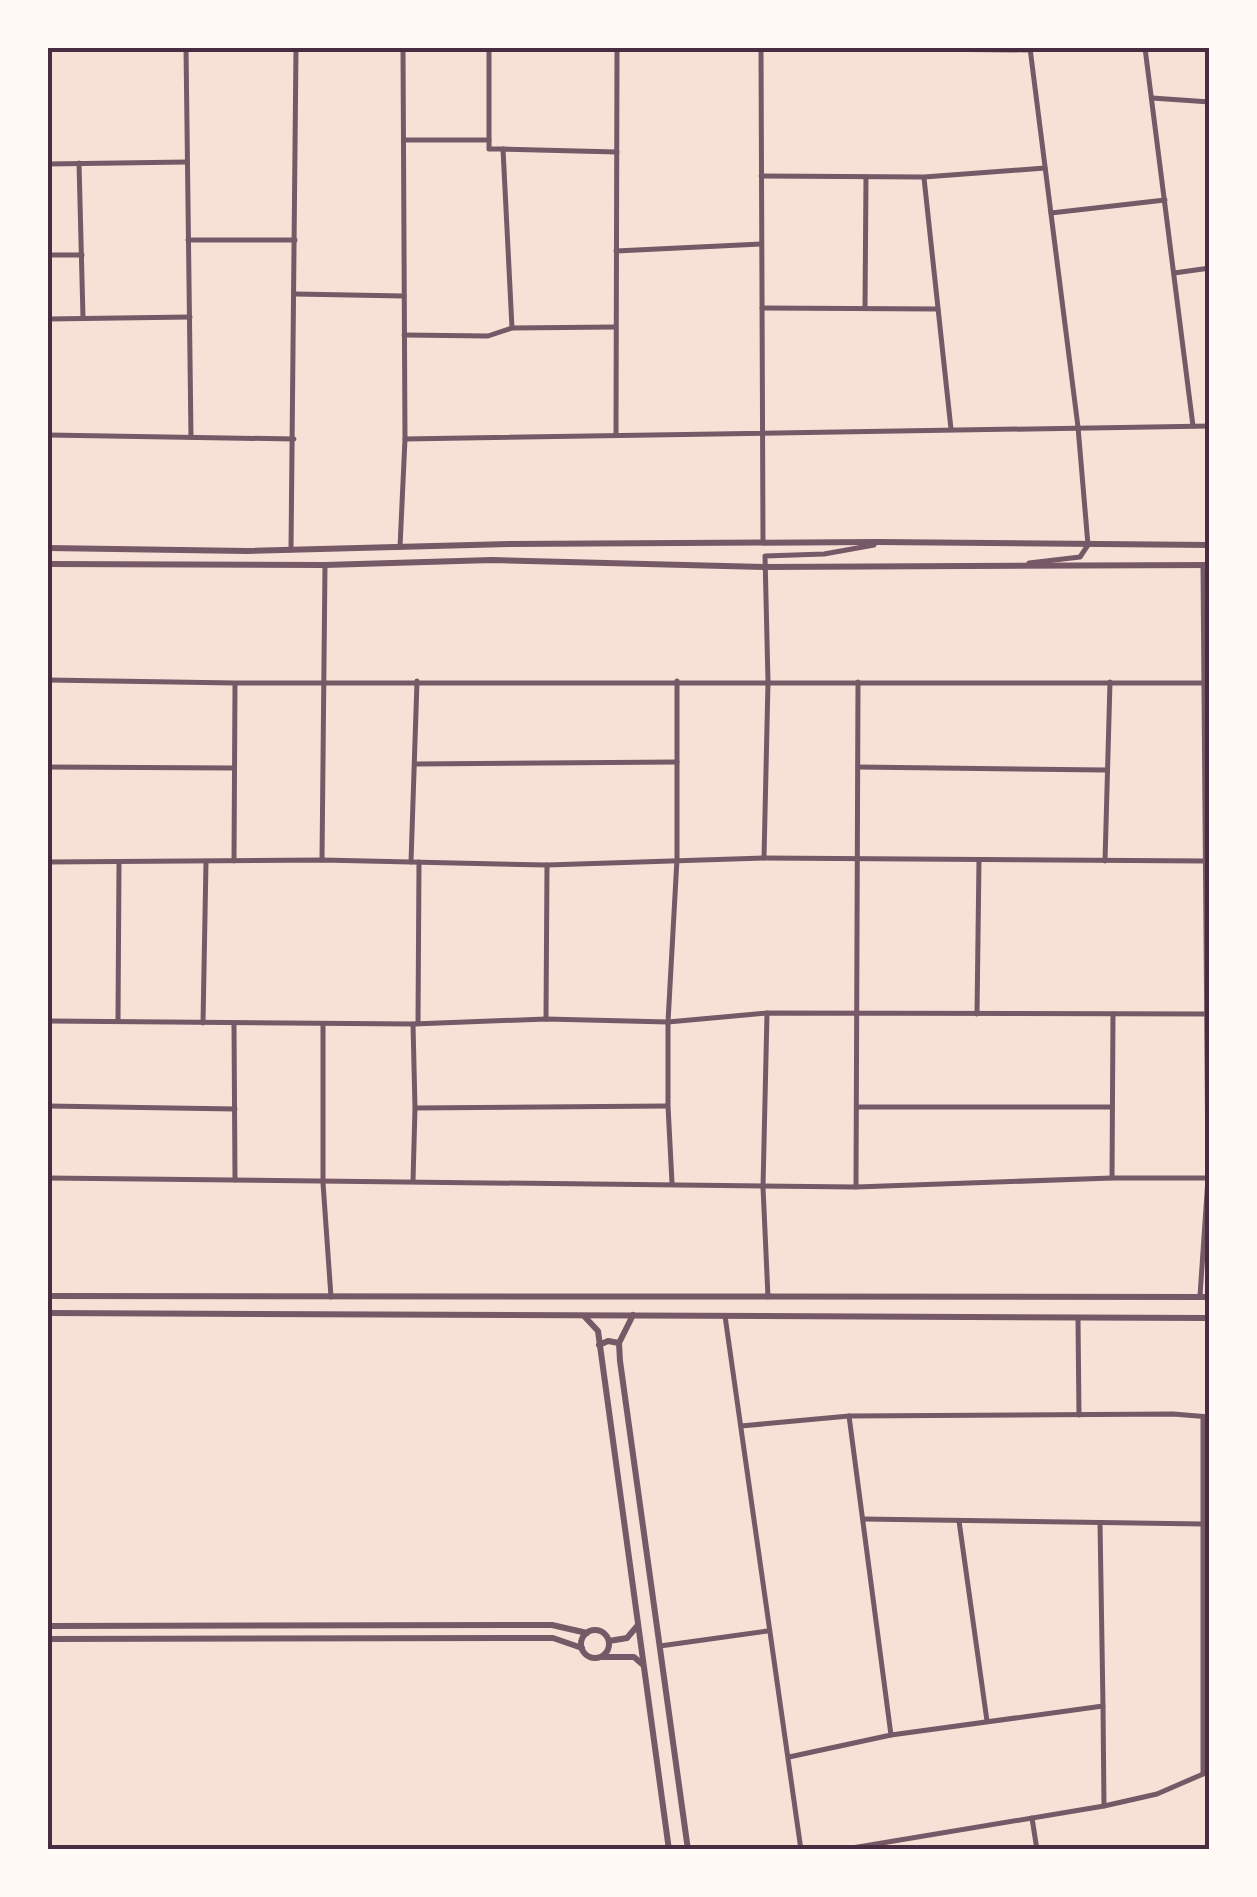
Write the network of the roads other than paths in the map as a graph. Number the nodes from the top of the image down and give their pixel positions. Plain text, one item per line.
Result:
1 (186, 48) edge
2 (259, 48) edge
3 (296, 48) edge
4 (403, 48) edge
5 (421, 48) edge
6 (489, 48) edge
7 (617, 48) edge
8 (761, 48) edge
9 (820, 48) edge
10 (1145, 48) edge
11 (48, 49) edge
12 (1030, 49) edge
13 (1152, 98) junction
14 (1210, 102) edge
15 (404, 140) junction
16 (489, 140) junction
17 (503, 150) junction
18 (617, 152) junction
19 (188, 162) junction
20 (80, 163) junction
21 (48, 164) edge
22 (1046, 168) junction
23 (761, 176) junction
24 (866, 177) junction
25 (924, 177) junction
26 (1164, 200) junction
27 (1051, 214) junction
28 (188, 240) junction
29 (296, 240) junction
30 (762, 244) junction
31 (616, 251) junction
32 (82, 255) junction
33 (48, 256) edge
34 (1210, 268) edge
35 (1174, 273) junction
36 (295, 294) junction
37 (404, 296) junction
38 (762, 308) junction
39 (865, 308) junction
40 (938, 309) junction
41 (190, 317) junction
42 (48, 318) edge
43 (83, 318) junction
44 (614, 327) junction
45 (512, 328) junction
46 (404, 336) junction
47 (1193, 426) junction
48 (1210, 426) edge
49 (1078, 427) junction
50 (951, 429) junction
51 (762, 431) junction
52 (616, 434) junction
53 (48, 435) edge
54 (191, 438) junction
55 (294, 439) junction
56 (405, 439) junction
57 (888, 542) junction
58 (762, 543) junction
59 (1088, 545) junction
60 (1210, 545) edge
61 (400, 547) junction
62 (48, 548) edge
63 (291, 550) junction
64 (48, 564) edge
65 (325, 564) junction
66 (1010, 565) junction
67 (1206, 565) edge
68 (764, 567) junction
69 (48, 680) edge
70 (416, 682) junction
71 (677, 682) junction
72 (768, 682) junction
73 (858, 682) junction
74 (1110, 682) junction
75 (1208, 682) edge
76 (235, 683) junction
77 (323, 683) junction
78 (677, 762) junction
79 (415, 764) junction
80 (48, 767) edge
81 (858, 767) junction
82 (233, 768) junction
83 (1106, 770) junction
84 (764, 858) junction
85 (858, 858) junction
86 (678, 859) junction
87 (234, 860) junction
88 (322, 860) junction
89 (978, 860) junction
90 (1105, 861) junction
91 (1204, 861) junction
92 (48, 862) edge
93 (206, 862) junction
94 (411, 862) junction
95 (420, 862) junction
96 (119, 864) junction
97 (548, 865) junction
98 (1207, 927) edge
99 (767, 1014) junction
100 (857, 1014) junction
101 (977, 1014) junction
102 (1113, 1014) junction
103 (1207, 1014) edge
104 (546, 1019) junction
105 (118, 1020) junction
106 (48, 1022) edge
107 (668, 1022) junction
108 (202, 1023) junction
109 (234, 1024) junction
110 (323, 1024) junction
111 (415, 1024) junction
112 (48, 1106) edge
113 (668, 1106) junction
114 (857, 1107) junction
115 (1112, 1107) junction
116 (415, 1108) junction
117 (234, 1109) junction
118 (48, 1178) edge
119 (1112, 1178) junction
120 (1208, 1178) edge
121 (235, 1180) junction
122 (413, 1182) junction
123 (323, 1183) junction
124 (672, 1184) junction
125 (763, 1187) junction
126 (856, 1188) junction
127 (48, 1296) edge
128 (768, 1296) junction
129 (331, 1297) junction
130 (1200, 1297) junction
131 (1210, 1297) edge
132 (48, 1313) edge
133 (633, 1315) junction
134 (584, 1316) junction
135 (725, 1316) junction
136 (1210, 1318) edge
137 (1078, 1319) junction
138 (619, 1343) junction
139 (599, 1344) junction
140 (1079, 1415) junction
141 (849, 1416) junction
142 (1206, 1417) edge
143 (742, 1426) junction
144 (862, 1519) junction
145 (959, 1520) junction
146 (1100, 1523) junction
147 (1202, 1524) junction
148 (638, 1624) junction
149 (48, 1626) edge
150 (767, 1631) junction
151 (588, 1633) junction
152 (48, 1639) edge
153 (609, 1641) junction
154 (660, 1646) junction
155 (582, 1648) junction
156 (602, 1657) junction
157 (645, 1668) junction
158 (1103, 1706) junction
159 (988, 1722) junction
160 (891, 1734) junction
161 (789, 1757) junction
162 (1206, 1772) edge
163 (1104, 1806) junction
164 (1032, 1818) junction
165 (669, 1850) edge
166 (688, 1850) edge
167 (801, 1850) edge
168 (840, 1850) edge
169 (1036, 1850) edge

1 - 2 street
1 - 11 street
1 - 19 street
2 - 3 street
3 - 4 street
3 - 29 street
4 - 5 street
4 - 15 street
6 - 16 street
7 - 18 street
8 - 23 street
9 - 12 street
10 - 13 street
12 - 22 street
13 - 14 street
13 - 26 street
15 - 16 street
15 - 37 street
16 - 17 street
17 - 18 street
17 - 45 street
18 - 31 street
19 - 20 street
19 - 28 street
20 - 21 street
20 - 32 street
22 - 25 street
22 - 27 street
23 - 24 street
23 - 30 street
24 - 25 street
24 - 39 street
25 - 40 street
26 - 27 street
26 - 35 street
27 - 49 street
28 - 29 street
28 - 41 street
29 - 36 street
30 - 31 street
30 - 38 street
31 - 44 street
32 - 33 street
32 - 43 street
34 - 35 street
35 - 47 street
36 - 37 street
36 - 55 street
37 - 46 street
38 - 39 street
38 - 51 street
39 - 40 street
40 - 50 street
41 - 43 street
41 - 54 street
42 - 43 street
44 - 45 street
44 - 52 street
45 - 46 street
46 - 56 street
47 - 48 street
47 - 49 street
49 - 50 street
49 - 59 street
50 - 51 street
51 - 52 street
51 - 58 street
52 - 56 street
53 - 54 street
54 - 55 street
55 - 63 street
56 - 61 street
57 - 58 street
57 - 59 street
57 - 68 street
58 - 61 street
59 - 60 street
59 - 66 street
61 - 63 street
62 - 63 street
64 - 65 street
65 - 68 street
65 - 77 street
66 - 67 street
66 - 68 street
67 - 75 street
68 - 72 street
69 - 76 street
70 - 71 street
70 - 77 street
70 - 79 street
71 - 72 street
71 - 78 street
72 - 73 street
72 - 84 street
73 - 74 street
73 - 81 street
74 - 75 street
74 - 83 street
75 - 91 street
76 - 77 street
76 - 82 street
77 - 88 street
78 - 79 street
78 - 86 street
79 - 94 street
80 - 82 street
81 - 83 street
81 - 85 street
82 - 87 street
83 - 90 street
84 - 85 street
84 - 86 street
85 - 89 street
85 - 100 street
86 - 97 street
86 - 107 street
87 - 88 street
87 - 93 street
88 - 94 street
89 - 90 street
89 - 101 street
90 - 91 street
91 - 98 street
92 - 96 street
93 - 96 street
93 - 108 street
94 - 95 street
95 - 97 street
95 - 111 street
96 - 105 street
97 - 104 street
98 - 103 street
99 - 100 street
99 - 107 street
99 - 125 street
100 - 101 street
100 - 114 street
101 - 102 street
102 - 103 street
102 - 115 street
103 - 120 street
104 - 107 street
104 - 111 street
105 - 106 street
105 - 108 street
107 - 113 street
108 - 109 street
109 - 110 street
109 - 117 street
110 - 111 street
110 - 123 street
111 - 116 street
112 - 117 street
113 - 116 street
113 - 124 street
114 - 115 street
114 - 126 street
115 - 119 street
116 - 122 street
117 - 121 street
118 - 121 street
119 - 120 street
119 - 126 street
120 - 130 street
121 - 123 street
122 - 123 street
122 - 124 street
123 - 129 street
124 - 125 street
125 - 126 street
125 - 128 street
127 - 129 street
128 - 129 street
128 - 130 street
130 - 131 street
132 - 134 street
133 - 134 street
133 - 135 street
133 - 138 street
134 - 139 street
135 - 137 street
135 - 143 street
136 - 137 street
137 - 140 street
138 - 139 street
138 - 154 street
139 - 148 street
140 - 141 street
140 - 142 street
141 - 143 street
141 - 144 street
142 - 147 street
143 - 150 street
144 - 145 street
144 - 160 street
145 - 146 street
145 - 159 street
146 - 147 street
146 - 158 street
147 - 162 street
148 - 153 street
148 - 157 street
149 - 151 street
150 - 154 street
150 - 161 street
151 - 153 street
151 - 155 street
152 - 155 street
153 - 156 street
154 - 166 street
155 - 156 street
156 - 157 street
157 - 165 street
158 - 159 street
158 - 163 street
159 - 160 street
160 - 161 street
161 - 167 street
162 - 163 street
163 - 164 street
164 - 168 street
164 - 169 street

